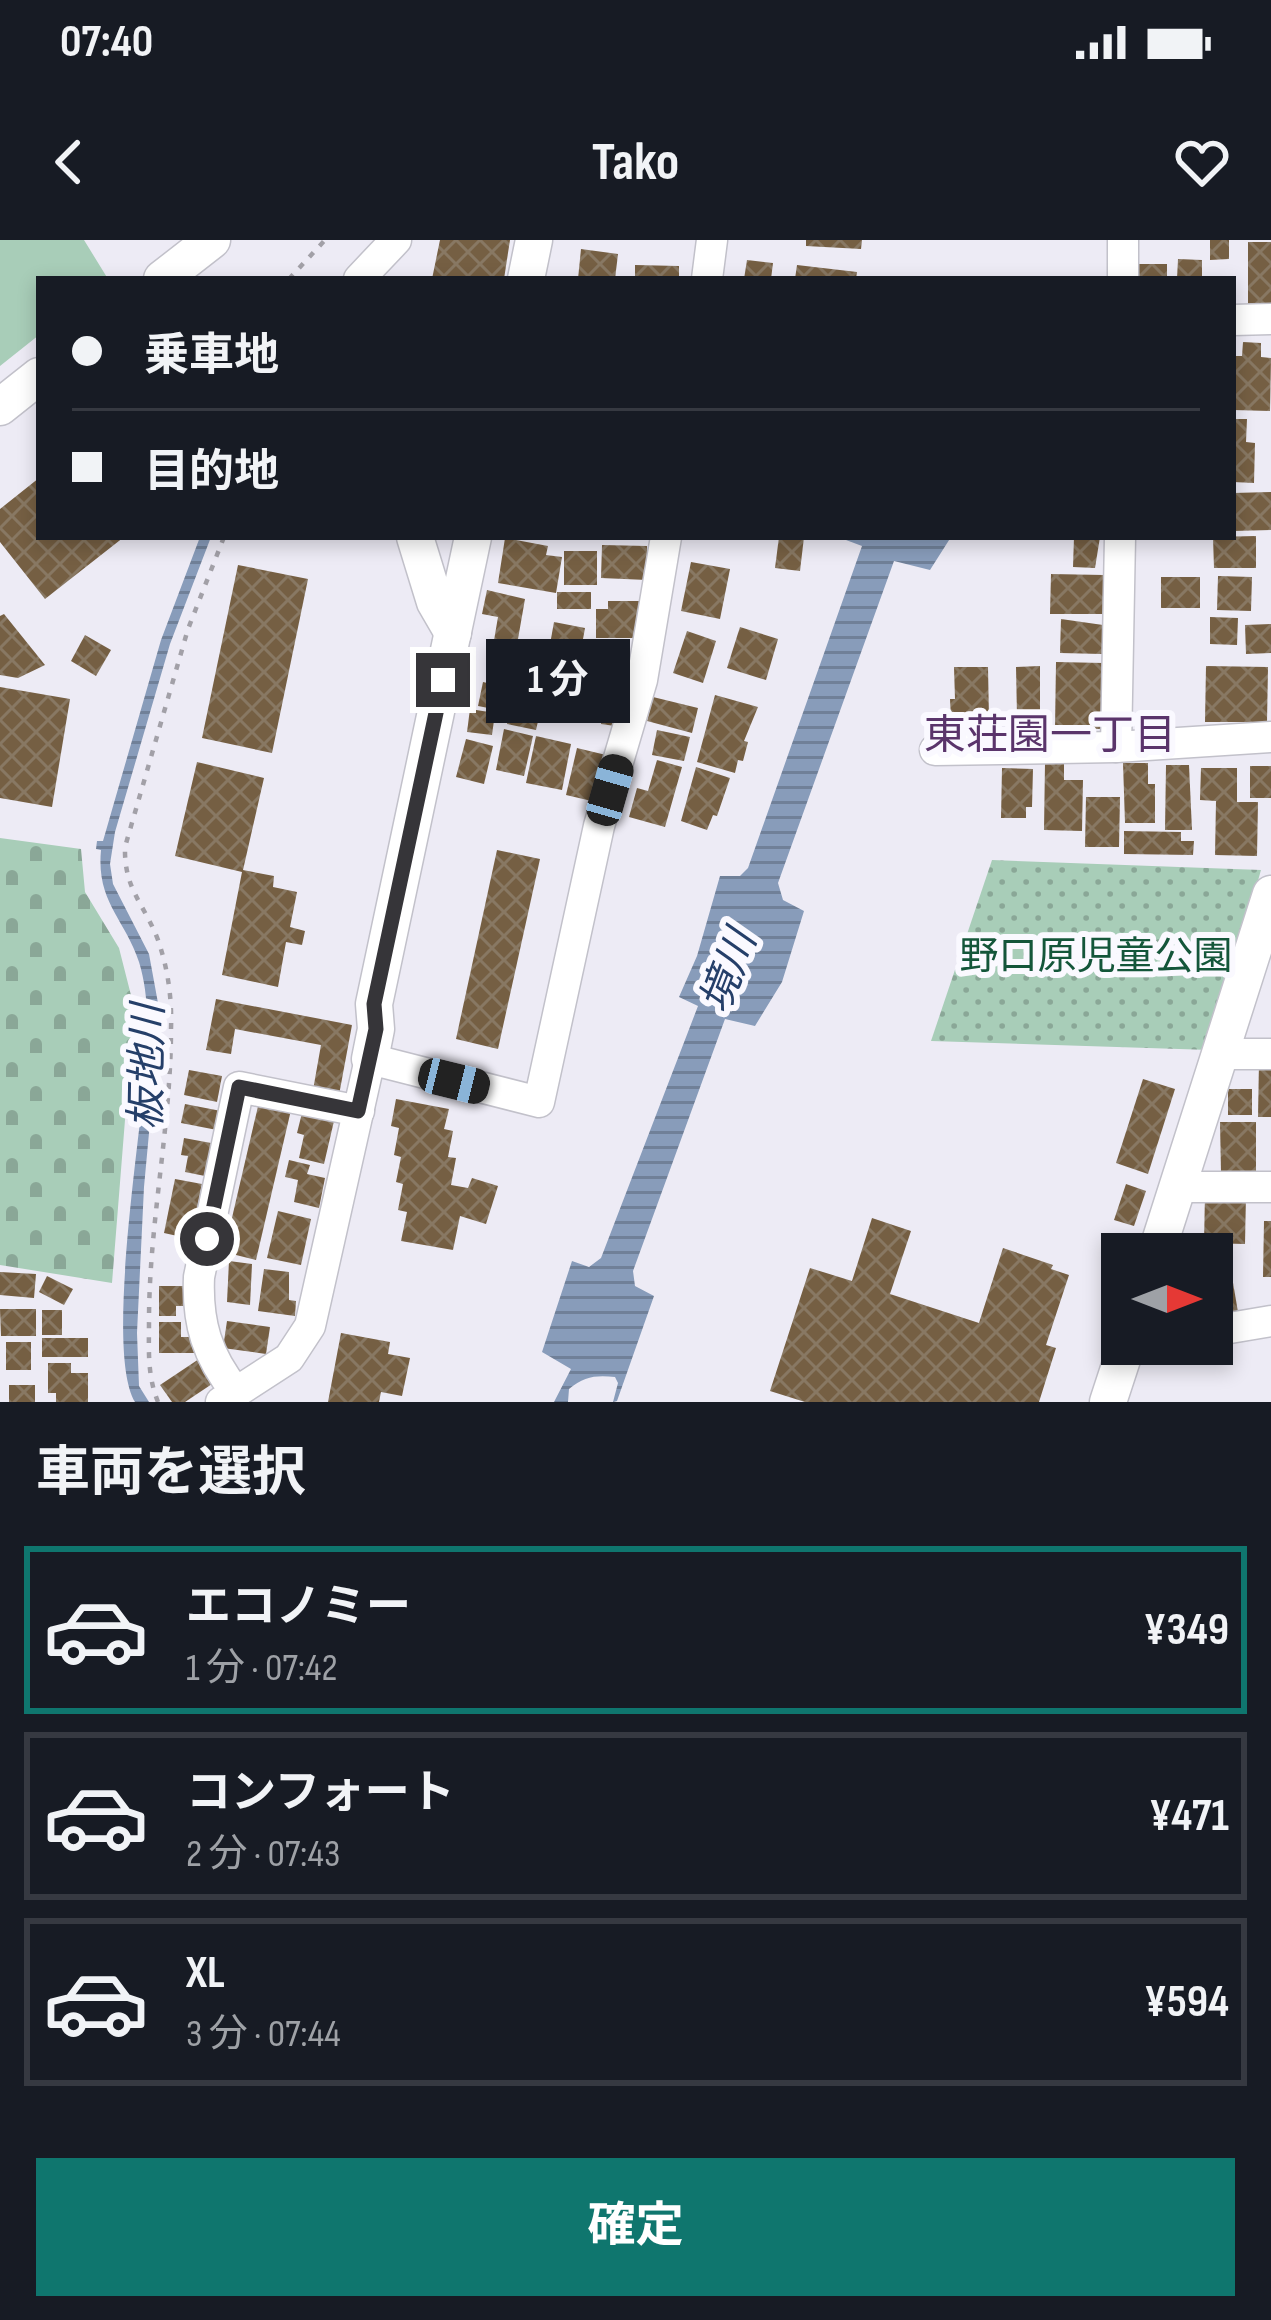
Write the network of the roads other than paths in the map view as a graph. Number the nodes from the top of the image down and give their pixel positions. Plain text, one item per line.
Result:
1 (212, 240) edge
2 (396, 240) edge
3 (534, 240) edge
4 (712, 240) edge
5 (1123, 240) edge
6 (167, 276) edge
7 (362, 276) edge
8 (527, 276) edge
9 (707, 276) edge
10 (1123, 276) edge
11 (1236, 320) edge
12 (1271, 320) edge
13 (36, 378) edge
14 (0, 407) edge
15 (416, 540) edge
16 (472, 540) edge
17 (665, 540) edge
18 (1120, 540) edge
19 (453, 633) junction
20 (1271, 737) edge
21 (1116, 747) junction
22 (934, 750) dead end
23 (1271, 894) edge
24 (1220, 1054) junction
25 (1271, 1054) edge
26 (370, 1059) junction
27 (358, 1111) junction
28 (1178, 1186) junction
29 (1271, 1187) edge
30 (1163, 1233) edge
31 (1271, 1321) edge
32 (1233, 1327) edge
33 (1122, 1365) edge
34 (228, 1397) edge
35 (1108, 1402) edge

1 - 6 street
2 - 7 street
3 - 8 street
4 - 9 street
5 - 10 street
11 - 12 street
13 - 14 street
15 - 19 street
16 - 19 street
17 - 26 street
18 - 21 street
19 - 26 street
20 - 21 street
21 - 22 street
23 - 24 street
24 - 25 street
24 - 28 street
26 - 27 street
27 - 34 street
27 - 34 street
28 - 29 street
28 - 30 street
31 - 32 street
33 - 35 street

